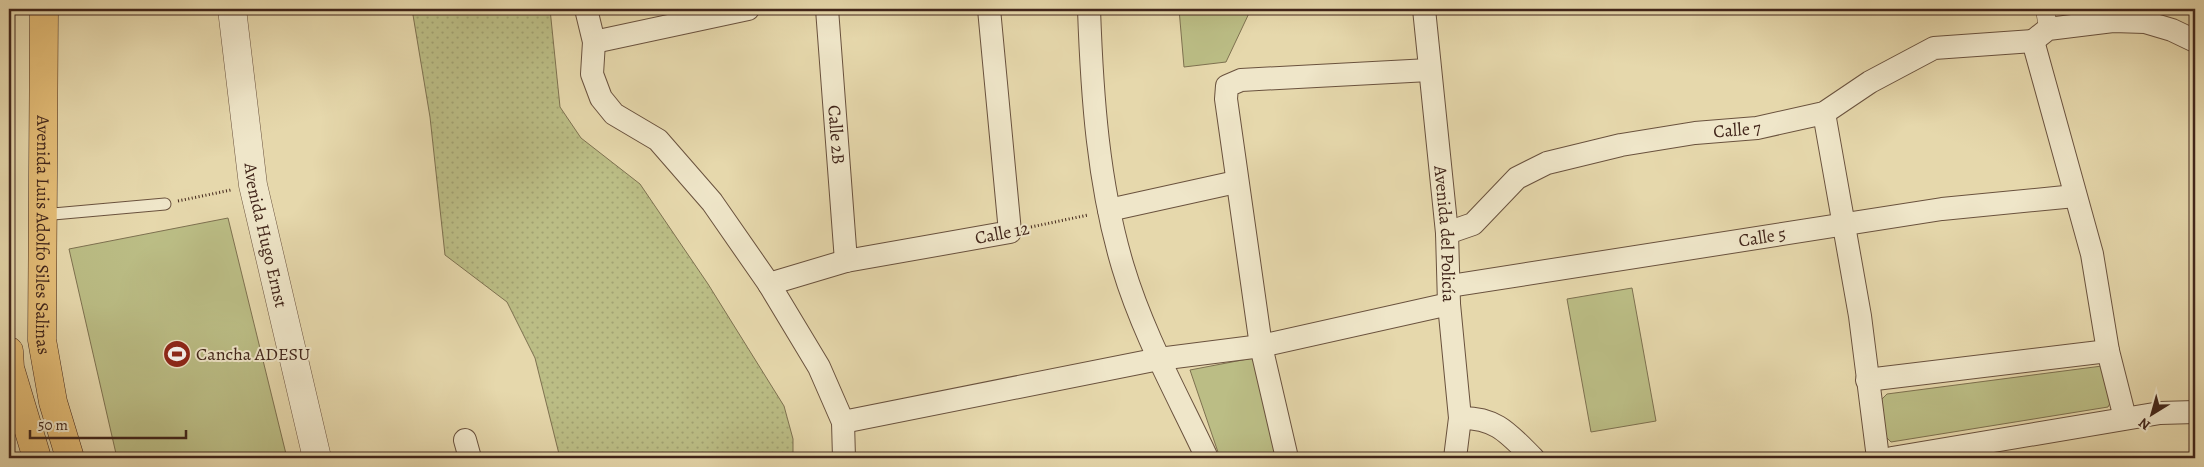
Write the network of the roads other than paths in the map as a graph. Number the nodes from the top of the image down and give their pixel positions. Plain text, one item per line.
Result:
1 (44, 9) edge
2 (232, 9) edge
3 (586, 9) edge
4 (748, 9) edge
5 (827, 9) edge
6 (989, 9) edge
7 (1089, 9) edge
8 (1424, 9) edge
9 (2042, 26) edge
10 (2195, 41) edge
11 (594, 42) junction
12 (1428, 70) junction
13 (1824, 113) junction
14 (1236, 182) junction
15 (2075, 196) junction
16 (164, 204) road end
17 (1109, 210) junction
18 (42, 215) junction
19 (1845, 224) junction
20 (1447, 233) junction
21 (846, 261) junction
22 (769, 284) junction
23 (1450, 295) junction
24 (1261, 346) junction
25 (9, 351) edge
26 (2108, 351) junction
27 (1159, 360) junction
28 (1867, 380) junction
29 (2195, 412) edge
30 (1460, 418) junction
31 (2125, 418) junction
32 (843, 422) junction
33 (1448, 457) edge
34 (37, 458) edge
35 (70, 458) edge
36 (317, 458) edge
37 (844, 458) edge
38 (1207, 458) edge
39 (1287, 458) edge
40 (1534, 458) edge
41 (1878, 458) edge
42 (1892, 458) edge

1 - 18 main road, Avenida Luis Adolfo Siles Salinas
2 - 36 street, Avenida Hugo Ernst
3 - 11 street
4 - 11 street
5 - 21 street, Calle 2B
6 - 21 street, Calle 12
7 - 17 street
8 - 12 street, Avenida del Policía
9 - 10 street, Calle 7
9 - 13 street, Calle 7
9 - 15 street
11 - 22 street
12 - 14 street
12 - 20 street, Avenida del Policía
13 - 19 street
13 - 20 street, Calle 7
14 - 17 street
14 - 24 street
15 - 19 street, Calle 5
15 - 26 street
16 - 18 lane
17 - 27 street
18 - 35 main road, Avenida Luis Adolfo Siles Salinas
19 - 23 street, Calle 5
19 - 28 street
20 - 23 street, Avenida del Policía
21 - 22 street, Calle 12
22 - 32 street
23 - 24 street, Calle 5
23 - 30 street, Avenida del Policía
24 - 27 street, Calle 5
24 - 39 street
25 - 34 main road, Avenida Luis Adolfo Siles Salinas
26 - 28 street
26 - 31 street
27 - 32 street, Calle 5
27 - 38 street
28 - 41 street
29 - 31 street
30 - 33 street, Avenida del Policía
30 - 40 street
31 - 42 street
32 - 37 street

